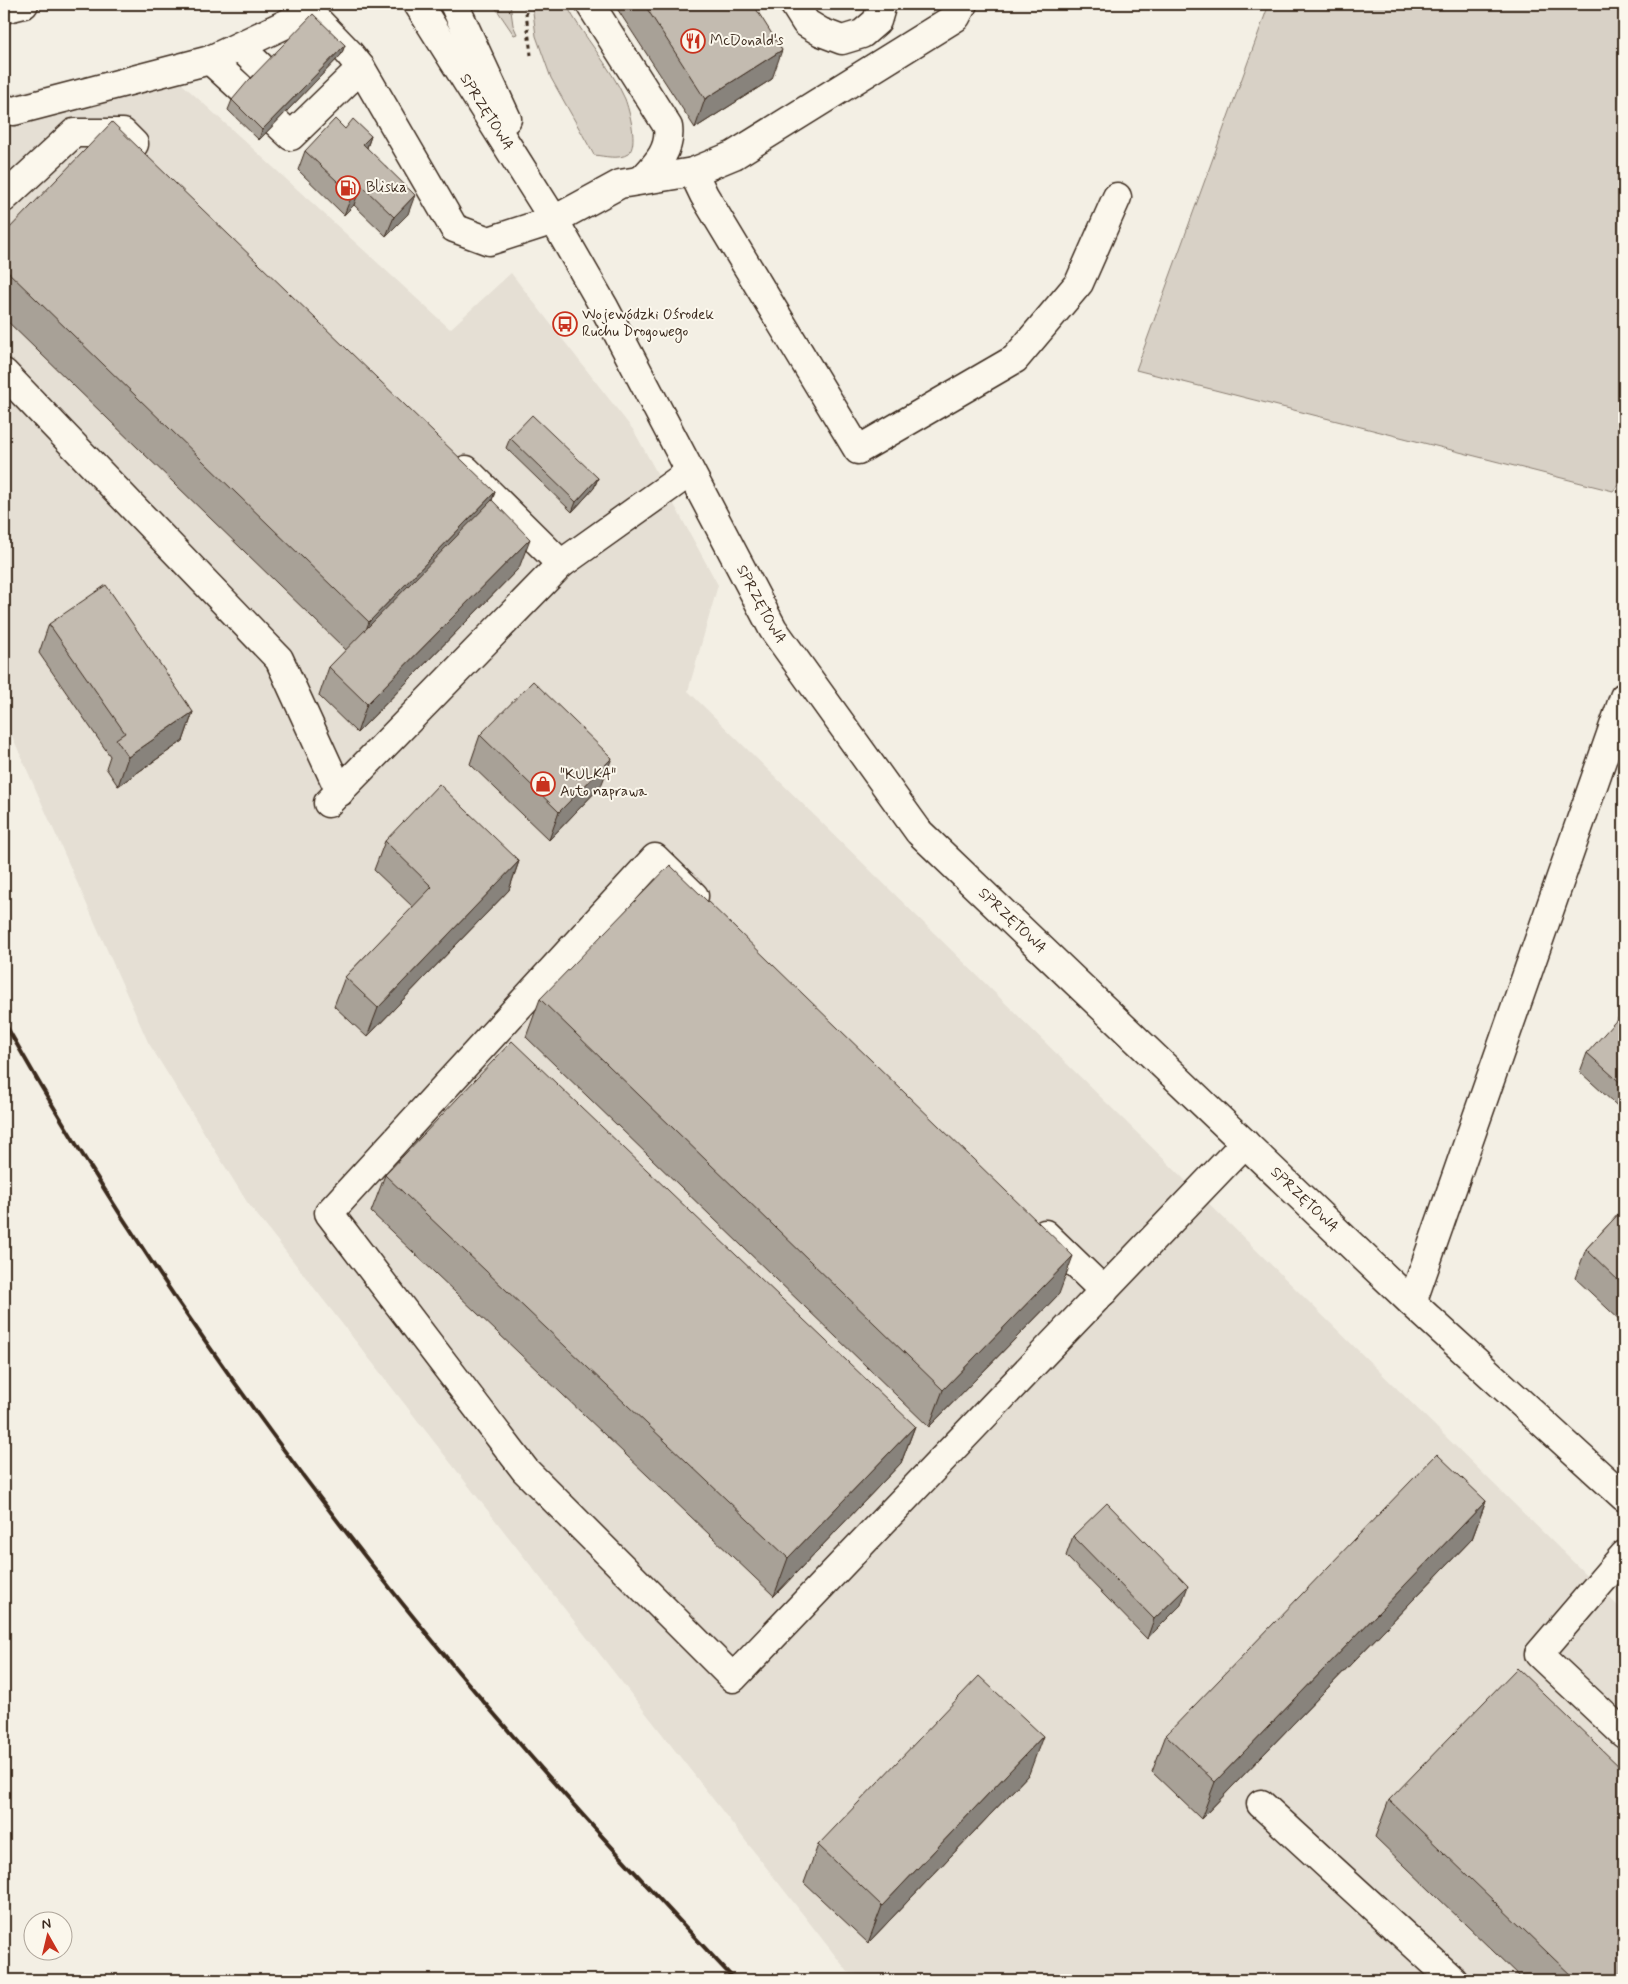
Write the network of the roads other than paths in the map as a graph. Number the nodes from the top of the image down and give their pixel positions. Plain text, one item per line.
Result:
1 (24, 4) edge
2 (418, 4) edge
3 (454, 4) edge
4 (590, 4) edge
5 (794, 4) edge
6 (882, 4) edge
7 (963, 4) edge
8 (4, 9) edge
9 (210, 60) junction
10 (361, 68) junction
11 (244, 91) edge
12 (4, 109) edge
13 (276, 122) edge
14 (152, 161) edge
15 (693, 172) junction
16 (642, 180) junction
17 (1117, 197) dead end
18 (4, 198) edge
19 (554, 220) junction
20 (4, 373) edge
21 (448, 452) edge
22 (690, 472) junction
23 (562, 564) junction
24 (1624, 697) edge
25 (712, 913) edge
26 (1246, 1144) junction
27 (1026, 1215) edge
28 (1104, 1291) junction
29 (1412, 1303) junction
30 (1624, 1497) edge
31 (1624, 1555) edge
32 (1624, 1734) edge
33 (1261, 1804) dead end
34 (1453, 1980) edge

1 - 8 street
2 - 19 street, SPRZĘTOWA
3 - 19 street, SPRZĘTOWA
4 - 16 street
5 - 6 street
7 - 15 street
9 - 10 street
9 - 11 street
9 - 12 street
10 - 13 street
10 - 19 street
14 - 18 street
15 - 16 street
15 - 17 street
16 - 19 street
19 - 22 street, SPRZĘTOWA
20 - 23 street
21 - 23 street
22 - 23 street
22 - 26 street, SPRZĘTOWA
24 - 29 street
25 - 28 street
26 - 28 street
26 - 29 street, SPRZĘTOWA
27 - 28 street
29 - 30 street, SPRZĘTOWA
31 - 32 street
33 - 34 street

